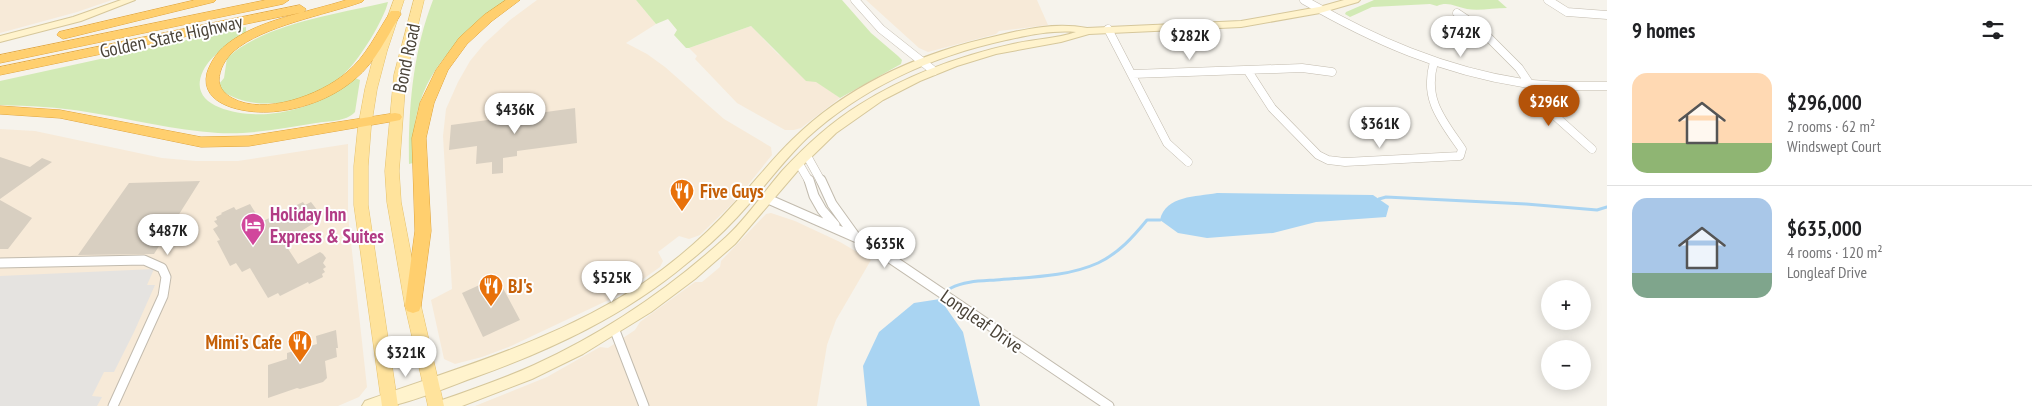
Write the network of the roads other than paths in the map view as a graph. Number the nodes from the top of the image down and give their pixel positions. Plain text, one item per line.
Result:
1 (130, 0) edge
2 (210, 0) edge
3 (283, 0) edge
4 (342, 0) edge
5 (358, 0) edge
6 (400, 0) edge
7 (514, 0) edge
8 (855, 0) edge
9 (1304, 0) edge
10 (1355, 0) edge
11 (1548, 0) edge
12 (418, 5) edge
13 (1320, 10) junction
14 (1457, 13) dead end
15 (395, 14) junction
16 (1607, 15) edge
17 (1108, 29) junction
18 (1087, 31) junction
19 (0, 39) edge
20 (0, 50) edge
21 (0, 59) edge
22 (922, 62) junction
23 (1434, 62) junction
24 (0, 71) edge
25 (934, 71) junction
26 (1248, 71) junction
27 (1332, 72) dead end
28 (1133, 74) junction
29 (1531, 85) junction
30 (1607, 86) edge
31 (0, 110) edge
32 (395, 117) junction
33 (365, 123) junction
34 (1592, 149) dead end
35 (802, 158) junction
36 (1188, 162) dead end
37 (768, 198) junction
38 (736, 210) junction
39 (839, 229) junction
40 (855, 236) junction
41 (692, 252) junction
42 (0, 263) edge
43 (702, 266) junction
44 (649, 286) junction
45 (658, 300) junction
46 (413, 306) junction
47 (614, 328) junction
48 (1012, 341) joint
49 (432, 386) junction
50 (390, 403) edge
51 (112, 406) edge
52 (370, 406) edge
53 (436, 406) edge
54 (444, 406) edge
55 (644, 406) edge
56 (1109, 406) edge

1 - 19 street
2 - 20 highway
3 - 21 highway, Golden State Highway
4 - 24 highway, Golden State Highway
5 - 15 highway
6 - 15 main road
7 - 46 highway
8 - 22 street
9 - 13 street
10 - 13 street
11 - 16 street
12 - 32 main road, Bond Road
13 - 17 street
13 - 23 street
14 - 29 street
15 - 33 main road
17 - 18 street
17 - 28 street
18 - 22 street
18 - 25 street
22 - 25 street
22 - 38 street
23 - 26 street
23 - 29 street
25 - 35 street
26 - 27 street
26 - 28 street
28 - 36 street
29 - 30 street
29 - 34 street
31 - 33 highway
32 - 33 highway
32 - 46 main road, Bond Road
33 - 50 main road
35 - 37 street
35 - 39 street, Longleaf Drive
35 - 40 street, Longleaf Drive
37 - 39 street, Longleaf Drive
37 - 43 street
38 - 41 street
38 - 43 street
39 - 40 street, Longleaf Drive
40 - 48 street, Longleaf Drive
41 - 44 street
41 - 45 street
42 - 51 street
43 - 45 street
44 - 47 street
44 - 49 street
45 - 47 street
46 - 49 main road, Bond Road
47 - 54 street
47 - 55 street
48 - 56 street, Longleaf Drive
49 - 50 street
49 - 53 main road, Bond Road
50 - 52 street

